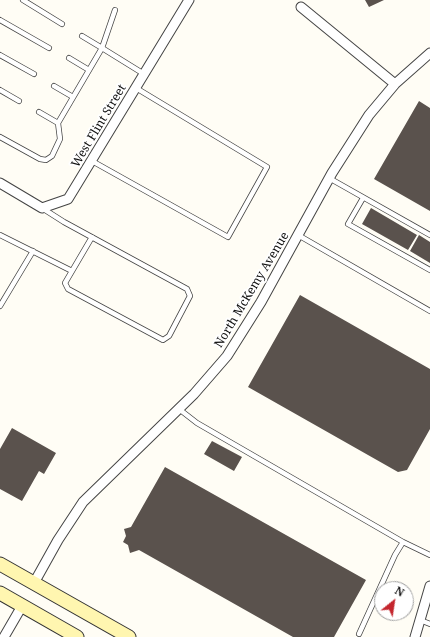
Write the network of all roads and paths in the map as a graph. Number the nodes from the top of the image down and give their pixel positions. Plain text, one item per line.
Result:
1 (23, 0) edge
2 (189, 0) edge
3 (301, 7) dead end
4 (115, 10) dead end
5 (0, 20) edge
6 (62, 24) dead end
7 (82, 36) dead end
8 (50, 48) dead end
9 (102, 48) junction
10 (430, 53) edge
11 (0, 55) edge
12 (69, 58) dead end
13 (89, 70) junction
14 (34, 74) dead end
15 (144, 74) junction
16 (395, 84) junction
17 (54, 86) dead end
18 (136, 88) junction
19 (0, 90) edge
20 (73, 97) junction
21 (19, 101) dead end
22 (39, 112) dead end
23 (58, 123) junction
24 (0, 137) edge
25 (92, 161) junction
26 (329, 178) junction
27 (0, 182) edge
28 (363, 198) junction
29 (42, 208) junction
30 (0, 234) edge
31 (298, 235) junction
32 (430, 235) edge
33 (92, 237) junction
34 (32, 251) junction
35 (430, 270) edge
36 (72, 271) junction
37 (0, 306) edge
38 (430, 311) edge
39 (179, 409) junction
40 (403, 542) junction
41 (430, 555) edge
42 (0, 564) edge
43 (34, 583) junction
44 (430, 586) edge
45 (0, 593) edge
46 (22, 606) junction
47 (420, 620) junction
48 (430, 624) edge
49 (359, 634) dead end
50 (4, 637) edge
51 (77, 637) edge
52 (129, 637) edge
53 (415, 637) edge

1 - 6 lane
2 - 15 street, West Flint Street
3 - 16 street
4 - 9 lane
5 - 8 lane
7 - 9 lane
9 - 13 lane
9 - 15 lane
10 - 16 street, North McKemy Avenue
11 - 14 lane
12 - 13 lane
13 - 20 lane
15 - 18 street, West Flint Street
16 - 26 street, North McKemy Avenue
17 - 20 lane
18 - 25 street, West Flint Street
18 - 25 lane
19 - 21 lane
20 - 23 lane
22 - 23 lane
23 - 24 lane
25 - 29 street, West Flint Street
26 - 28 lane
26 - 31 street, North McKemy Avenue
27 - 29 street
28 - 32 lane
28 - 35 lane
29 - 33 lane
30 - 34 lane
31 - 38 lane
31 - 39 street, North McKemy Avenue
33 - 36 lane
33 - 36 lane
34 - 36 lane
34 - 37 lane
39 - 40 lane
39 - 43 street, North McKemy Avenue
40 - 41 lane
40 - 49 lane
42 - 43 main road
43 - 52 main road
44 - 47 street
45 - 46 main road
46 - 50 street
46 - 51 main road
47 - 48 lane
47 - 53 street

